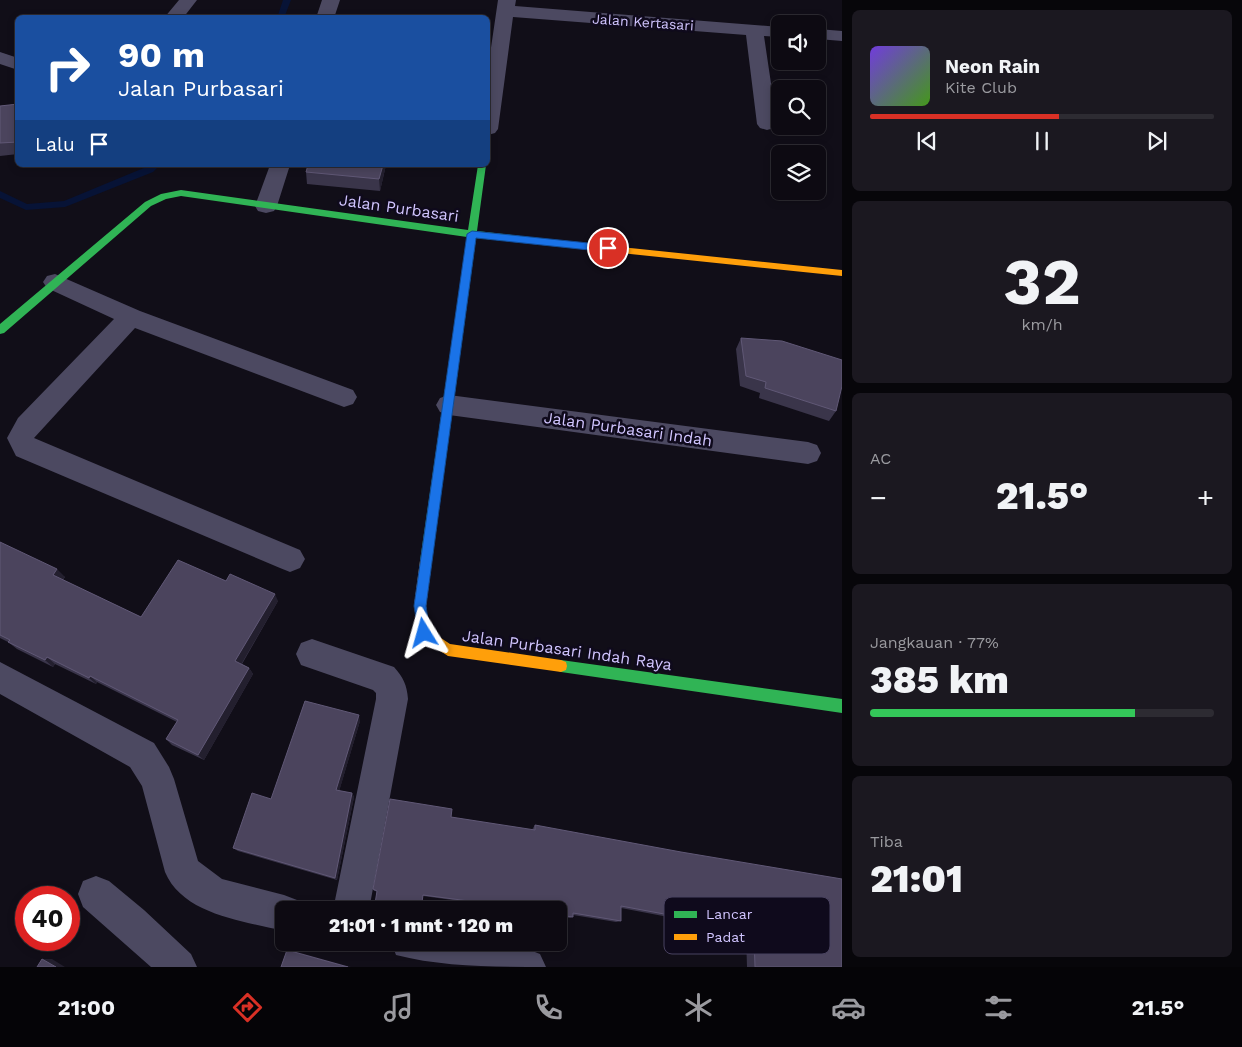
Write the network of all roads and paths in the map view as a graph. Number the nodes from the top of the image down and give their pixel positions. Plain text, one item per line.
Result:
1 (188, 0) edge
2 (331, 0) edge
3 (506, 6) edge
4 (176, 15) edge
5 (326, 15) edge
6 (754, 30) junction
7 (771, 31) edge
8 (826, 35) edge
9 (842, 36) edge
10 (0, 58) edge
11 (15, 63) edge
12 (490, 114) edge
13 (768, 124) dead end
14 (279, 167) edge
15 (482, 167) edge
16 (266, 206) junction
17 (472, 234) junction
18 (842, 273) edge
19 (55, 282) junction
20 (132, 317) junction
21 (0, 330) edge
22 (344, 397) dead end
23 (449, 405) junction
24 (808, 453) dead end
25 (290, 560) dead end
26 (312, 654) dead end
27 (0, 677) edge
28 (842, 706) edge
29 (96, 894) dead end
30 (353, 901) edge
31 (275, 911) edge
32 (451, 951) edge
33 (178, 967) edge
34 (527, 967) edge

1 - 4 street
2 - 5 street
3 - 6 street, Jalan Kertasari
3 - 12 street
6 - 7 street, Jalan Kertasari
6 - 13 street
8 - 9 street
10 - 11 street
14 - 16 street
15 - 17 street, Jalan Purbasari Indah Raya
16 - 17 street, Jalan Purbasari
16 - 19 street, Jalan Purbasari
17 - 18 street, Jalan Purbasari
17 - 23 street, Jalan Purbasari Indah Raya
19 - 20 street
19 - 21 street, Jalan Purbasari
20 - 22 street
20 - 25 street
23 - 24 street, Jalan Purbasari Indah
23 - 28 street, Jalan Purbasari Indah Raya
26 - 30 street
27 - 31 street
29 - 33 street
32 - 34 street

